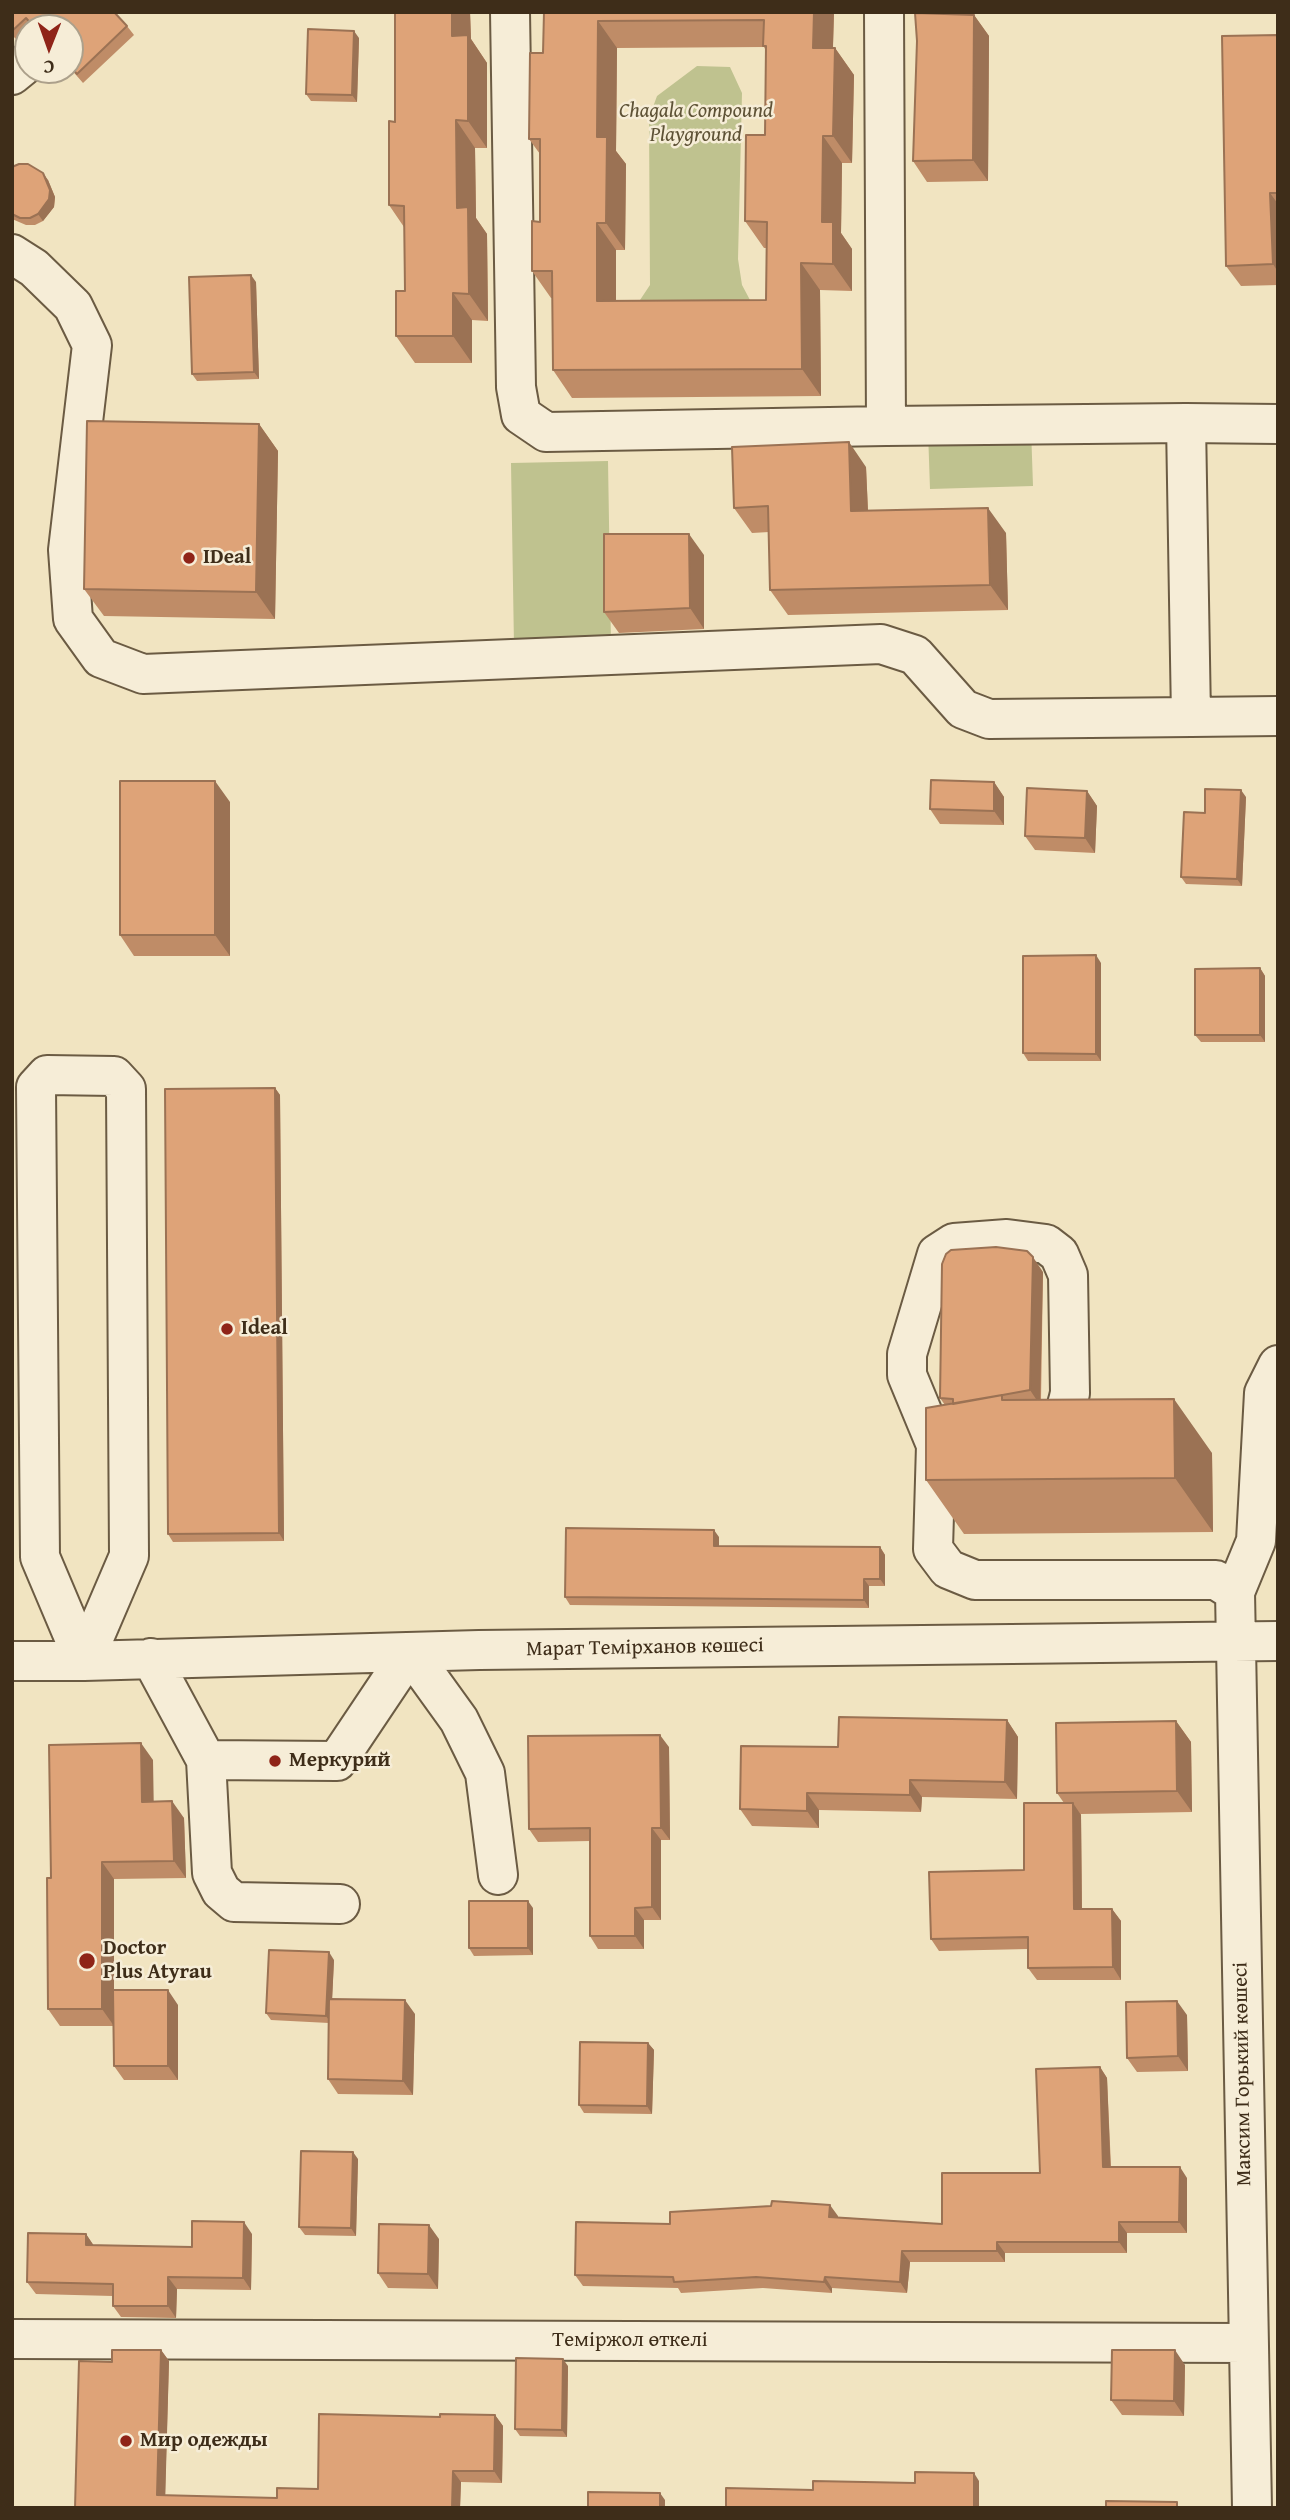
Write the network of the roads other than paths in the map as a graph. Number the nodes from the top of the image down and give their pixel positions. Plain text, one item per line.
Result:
1 (510, 12) edge
2 (884, 12) edge
3 (12, 254) edge
4 (1186, 423) junction
5 (1278, 424) edge
6 (886, 426) junction
7 (1278, 716) edge
8 (1191, 717) junction
9 (1278, 1366) edge
10 (936, 1445) junction
11 (1235, 1592) junction
12 (1236, 1641) junction
13 (1278, 1641) edge
14 (410, 1652) junction
15 (151, 1658) junction
16 (12, 1661) edge
17 (84, 1661) junction
18 (206, 1760) junction
19 (498, 1875) dead end
20 (340, 1903) dead end
21 (12, 2339) edge
22 (1248, 2343) junction
23 (1260, 2505) edge

1 - 6 street
2 - 6 street
3 - 8 street
4 - 5 street
4 - 6 street
4 - 8 street
7 - 8 street
9 - 11 street
10 - 10 street
10 - 11 street
11 - 12 street, Максим Горький көшесі
12 - 13 street, Марат Темірханов көшесі
12 - 14 street, Марат Темірханов көшесі
12 - 22 street, Максим Горький көшесі
14 - 15 street, Марат Темірханов көшесі
14 - 18 street
14 - 19 street
15 - 17 street, Марат Темірханов көшесі
15 - 18 street
16 - 17 street, Марат Темірханов көшесі
17 - 17 street
18 - 20 street
21 - 22 street, Теміржол өткелі
22 - 23 street, Максим Горький көшесі

